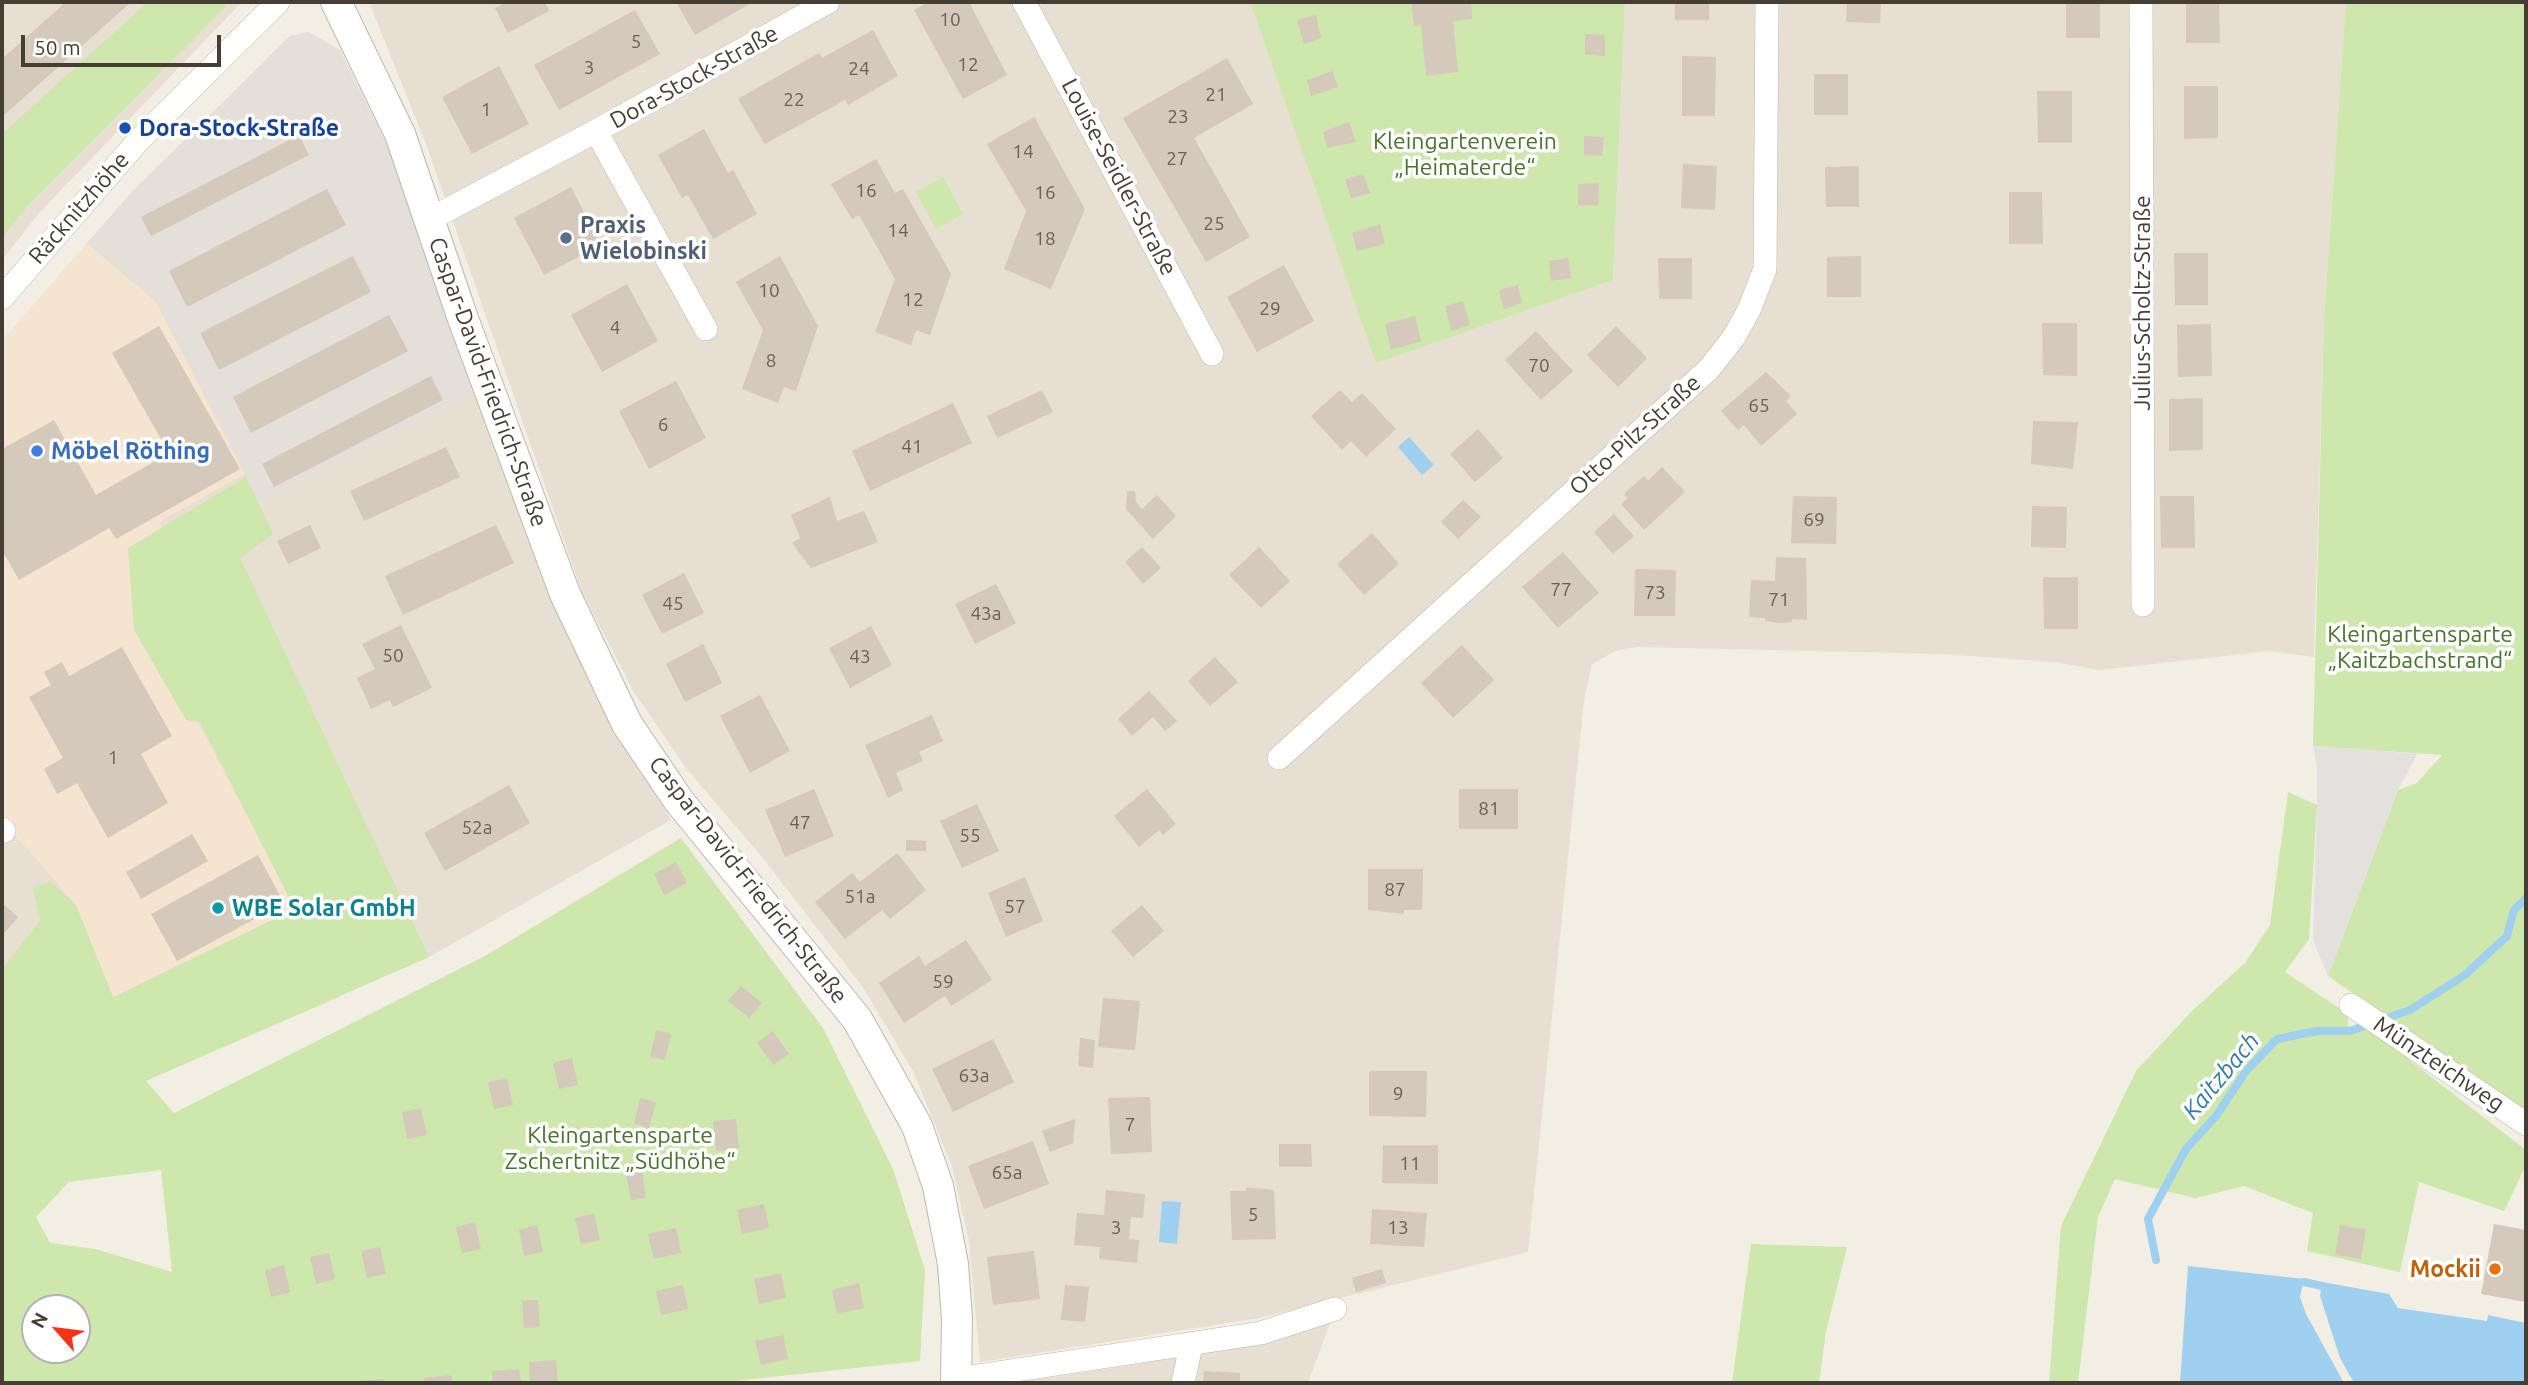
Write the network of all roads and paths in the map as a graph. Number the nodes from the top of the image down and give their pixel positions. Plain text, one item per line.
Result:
1 (278, 2) edge
2 (336, 2) edge
3 (828, 2) edge
4 (1024, 2) edge
5 (1768, 2) edge
6 (2141, 2) edge
7 (596, 131) junction
8 (430, 219) junction
9 (2, 298) edge
10 (706, 329) dead end
11 (1212, 354) dead end
12 (2143, 605) dead end
13 (1279, 758) dead end
14 (2351, 1005) dead end
15 (2526, 1124) edge
16 (1335, 1309) dead end
17 (1191, 1345) junction
18 (957, 1381) edge
19 (1183, 1383) edge

1 - 9 street, Räcknitzhöhe
2 - 8 street, Caspar-David-Friedrich-Straße
3 - 7 street, Dora-Stock-Straße
4 - 11 street, Louise-Seidler-Straße
5 - 13 street, Otto-Pilz-Straße
6 - 12 street, Julius-Scholtz-Straße
7 - 8 street, Dora-Stock-Straße
7 - 10 street, Dora-Stock-Straße
8 - 18 street, Caspar-David-Friedrich-Straße
14 - 15 street, Münzteichweg
16 - 17 street
17 - 18 street
17 - 19 street

